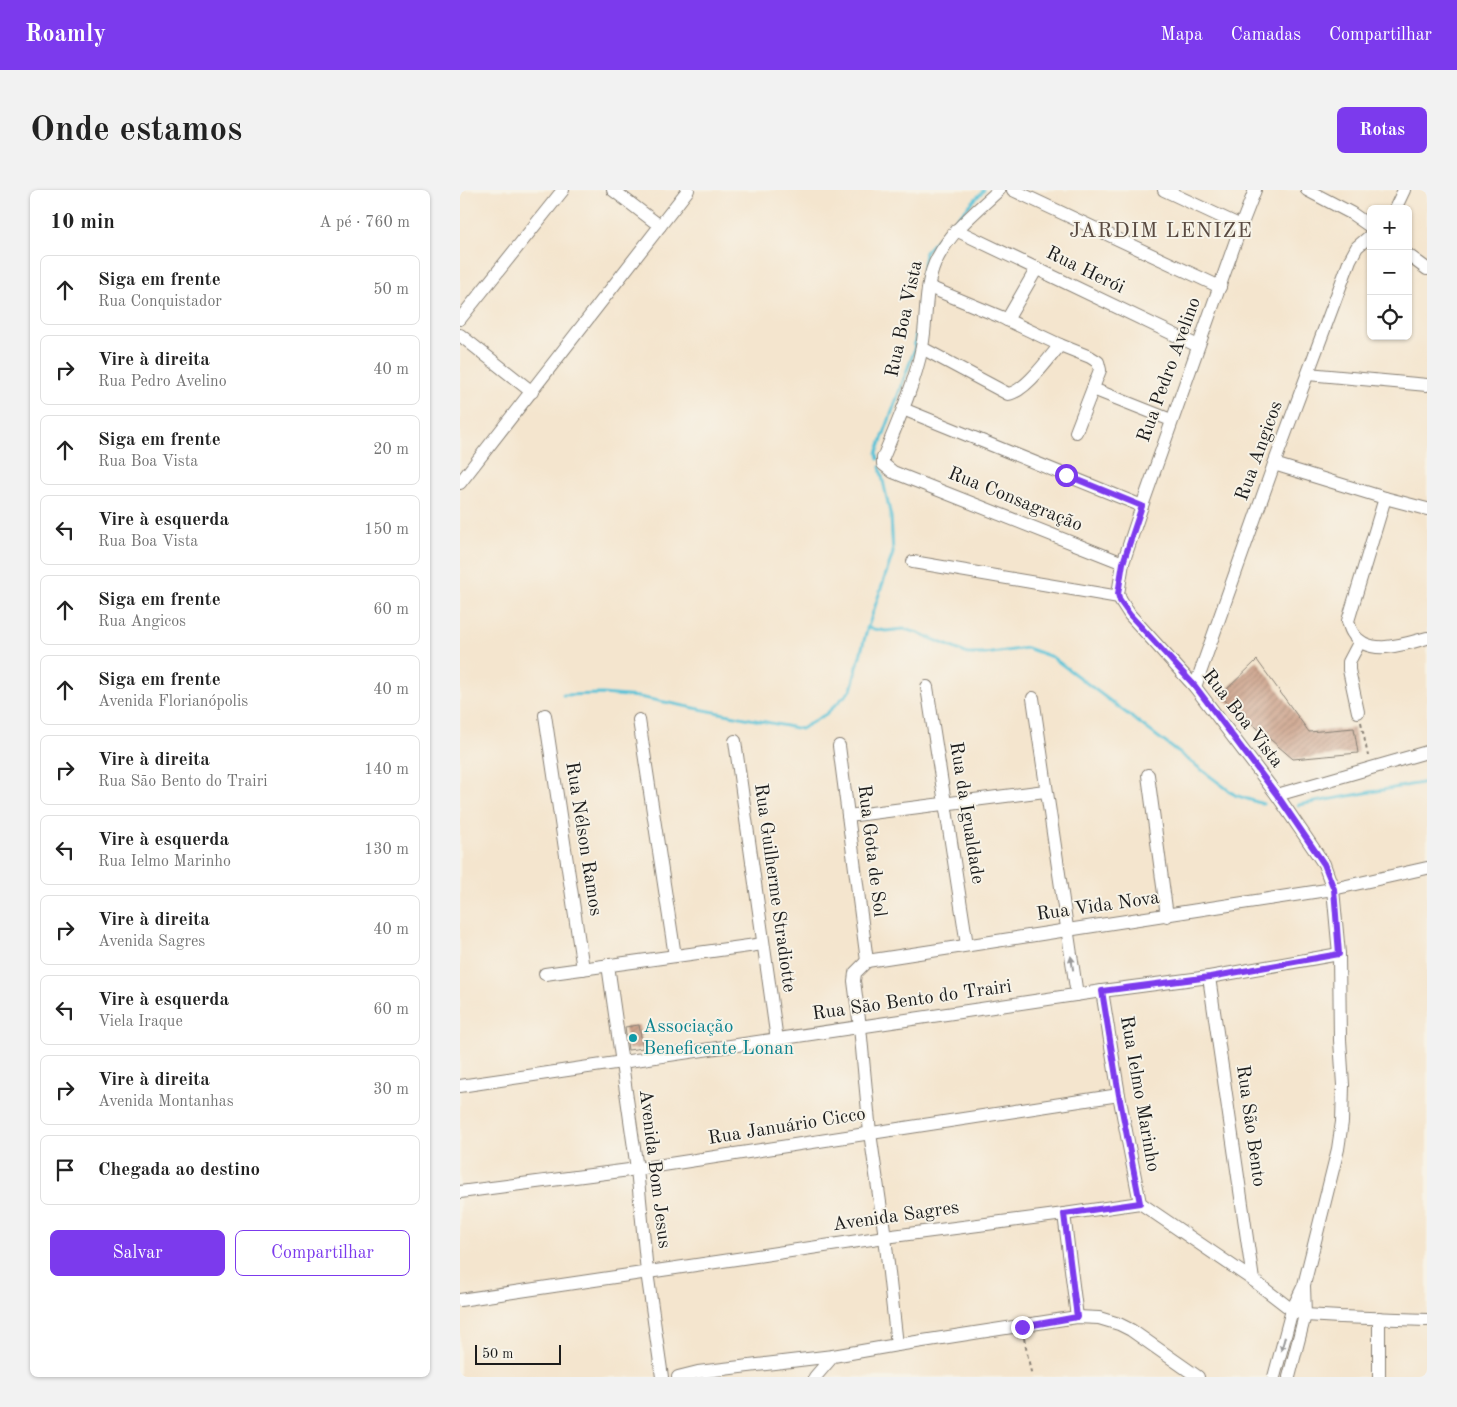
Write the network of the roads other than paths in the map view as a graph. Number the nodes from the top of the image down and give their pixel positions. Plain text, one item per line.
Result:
1 (563, 190) edge
2 (613, 190) edge
3 (688, 190) edge
4 (999, 190) edge
5 (1014, 190) edge
6 (1164, 190) edge
7 (1256, 190) edge
8 (1306, 190) edge
9 (1404, 190) edge
10 (1397, 205) edge
11 (1367, 224) edge
12 (660, 226) junction
13 (1241, 226) junction
14 (956, 230) junction
15 (1367, 239) edge
16 (1412, 258) edge
17 (1036, 268) junction
18 (1427, 269) edge
19 (929, 287) junction
20 (1220, 287) junction
21 (460, 319) edge
22 (1007, 320) junction
23 (460, 335) edge
24 (1060, 345) junction
25 (1198, 346) junction
26 (922, 348) junction
27 (1308, 374) junction
28 (1427, 385) edge
29 (1093, 389) junction
30 (532, 392) junction
31 (903, 409) junction
32 (1171, 420) junction
33 (1076, 432) dead end
34 (1274, 464) junction
35 (893, 472) joint
36 (460, 483) edge
37 (1385, 498) junction
38 (1142, 506) junction
39 (1427, 509) edge
40 (913, 562) dead end
41 (1123, 563) junction
42 (1119, 597) junction
43 (1427, 638) edge
44 (1360, 641) junction
45 (1195, 686) junction
46 (927, 687) dead end
47 (1032, 698) dead end
48 (1358, 712) road end
49 (545, 715) dead end
50 (639, 720) dead end
51 (735, 741) dead end
52 (839, 746) dead end
53 (1427, 752) edge
54 (1148, 775) dead end
55 (1046, 791) junction
56 (1277, 795) junction
57 (945, 803) junction
58 (848, 816) junction
59 (1427, 868) edge
60 (1334, 889) junction
61 (1167, 916) junction
62 (1067, 930) junction
63 (763, 944) junction
64 (967, 945) junction
65 (1339, 954) junction
66 (675, 956) junction
67 (867, 961) junction
68 (608, 966) junction
69 (583, 969) junction
70 (545, 974) dead end
71 (1210, 977) junction
72 (1102, 991) junction
73 (1077, 995) junction
74 (860, 1027) junction
75 (777, 1040) junction
76 (621, 1063) junction
77 (460, 1086) edge
78 (1119, 1095) junction
79 (870, 1133) junction
80 (637, 1169) junction
81 (460, 1192) edge
82 (1140, 1203) junction
83 (1064, 1214) junction
84 (885, 1237) junction
85 (647, 1272) junction
86 (1253, 1280) junction
87 (1304, 1285) junction
88 (460, 1300) edge
89 (1292, 1310) junction
90 (1305, 1314) junction
91 (1077, 1317) junction
92 (1379, 1318) junction
93 (1427, 1320) edge
94 (897, 1345) junction
95 (833, 1356) junction
96 (662, 1377) edge
97 (678, 1377) edge
98 (815, 1377) edge
99 (1198, 1377) edge
100 (1274, 1377) edge
101 (1290, 1377) edge
102 (1379, 1377) edge

1 - 21 street
2 - 12 street
3 - 12 street
4 - 14 street, Rua Boa Vista
5 - 20 street
6 - 13 street
7 - 13 street, Rua Pedro Avelino
8 - 11 street
9 - 10 street
12 - 30 street
13 - 20 street, Rua Pedro Avelino
14 - 17 street, Rua Herói
14 - 19 street, Rua Boa Vista
15 - 27 street, Rua Angicos
16 - 18 street
17 - 22 street
17 - 25 street, Rua Herói
19 - 22 street
19 - 26 street, Rua Boa Vista
20 - 25 street, Rua Pedro Avelino
22 - 24 street
23 - 30 street
24 - 26 street
24 - 29 street
25 - 32 street, Rua Pedro Avelino
26 - 31 street, Rua Boa Vista
27 - 28 street
27 - 34 street, Rua Angicos
29 - 32 street
29 - 33 street
30 - 36 street
31 - 35 street, Rua Boa Vista
31 - 38 street
32 - 38 street, Rua Pedro Avelino
34 - 37 street
34 - 45 street, Rua Angicos
35 - 41 street, Rua Consagração
37 - 39 street
37 - 44 street
38 - 41 street, Rua Pedro Avelino
40 - 42 street
41 - 42 street
42 - 45 street, Rua Boa Vista
43 - 44 street
44 - 48 street
45 - 56 street, Rua Boa Vista
46 - 57 street, Rua da Igualdade
47 - 55 street
49 - 69 street, Rua Nélson Ramos
50 - 66 street
51 - 63 street, Rua Guilherme Stradiotte
52 - 58 street, Rua Gota de Sol
53 - 56 street
54 - 61 street
55 - 57 street
55 - 62 street
56 - 60 street
57 - 58 street
57 - 64 street, Rua da Igualdade
58 - 67 street, Rua Gota de Sol
59 - 60 street, Rua Vida Nova
60 - 61 street, Rua Vida Nova
60 - 65 street
61 - 62 street, Rua Vida Nova
62 - 64 street, Rua Vida Nova
73 -> 62 street
63 - 66 street
63 - 75 street, Rua Guilherme Stradiotte
64 - 67 street, Rua Vida Nova
65 - 71 street, Rua São Bento do Trairi
65 - 87 street
66 - 68 street
67 - 74 street
68 - 69 street
68 - 76 street, Avenida Bom Jesus
69 - 70 street
71 - 72 street, Rua São Bento do Trairi
71 - 86 street, Rua São Bento
72 - 73 street, Rua São Bento do Trairi
72 - 78 street, Rua Ielmo Marinho
73 - 74 street, Rua São Bento do Trairi
74 - 75 street, Rua São Bento do Trairi
74 - 79 street
75 - 76 street, Rua São Bento do Trairi
76 - 77 street, Rua São Bento do Trairi
76 - 80 street, Avenida Bom Jesus
78 - 79 street, Rua Januário Cicco
78 - 82 street, Rua Ielmo Marinho
79 - 80 street, Rua Januário Cicco
79 - 84 street
80 - 81 street, Rua Januário Cicco
80 - 85 street, Avenida Bom Jesus
82 - 83 street, Avenida Sagres
82 - 86 street
83 - 84 street, Avenida Sagres
83 - 91 street
84 - 85 street, Avenida Sagres
84 - 94 street
85 - 88 street, Avenida Sagres
85 - 96 street, Avenida Bom Jesus
86 - 89 street
87 - 89 street
87 - 90 street
89 - 90 street
89 -> 100 street
90 - 92 street
90 - 101 street
91 - 94 street
91 - 99 street
92 - 93 street
92 - 102 street
94 - 95 street
95 - 97 street
95 - 98 street

